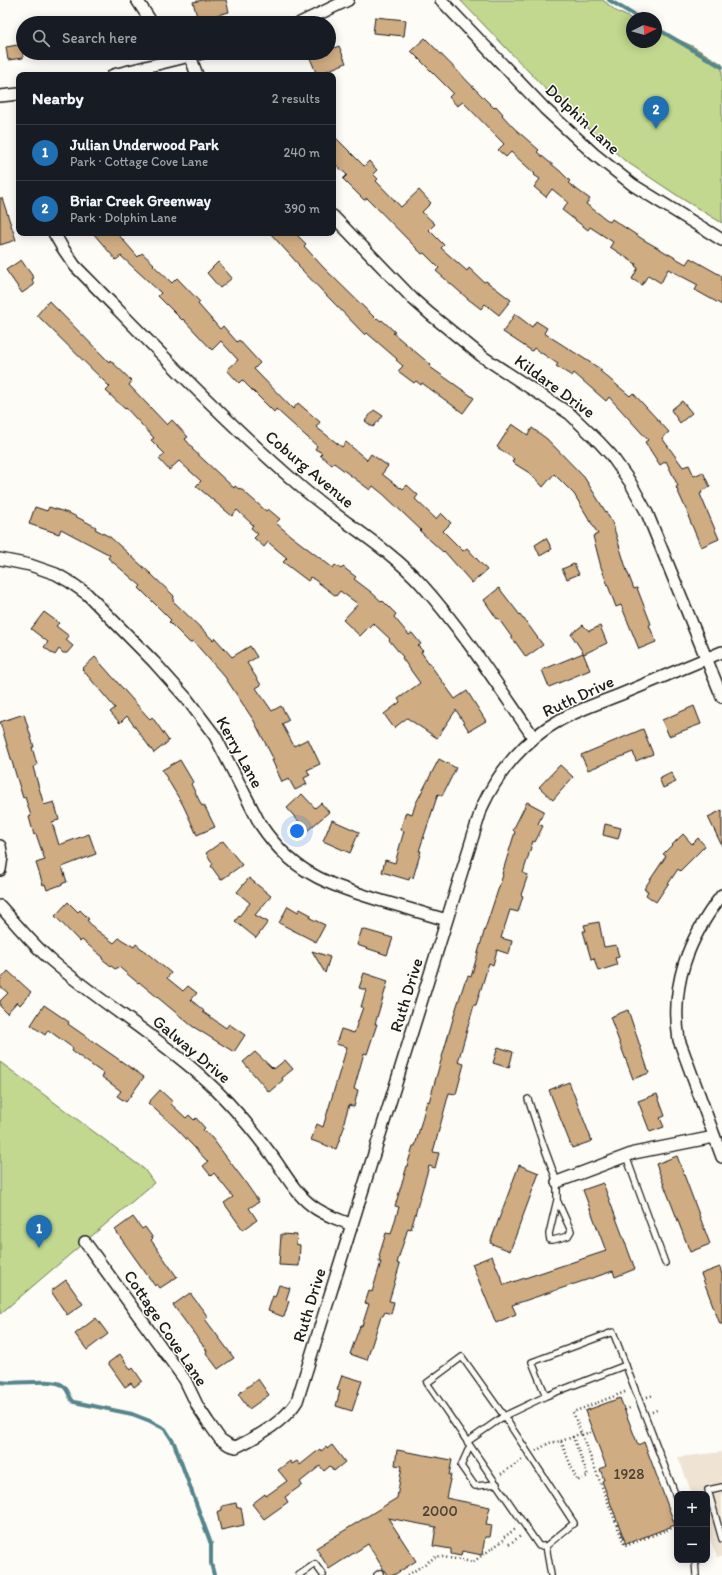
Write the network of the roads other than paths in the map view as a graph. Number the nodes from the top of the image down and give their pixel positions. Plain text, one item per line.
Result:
1 (137, 0) edge
2 (348, 0) edge
3 (441, 0) edge
4 (147, 16) edge
5 (315, 16) edge
6 (162, 60) edge
7 (191, 60) edge
8 (123, 72) edge
9 (196, 72) edge
10 (16, 94) edge
11 (0, 96) edge
12 (336, 219) edge
13 (56, 236) edge
14 (722, 240) edge
15 (0, 559) edge
16 (722, 652) edge
17 (706, 659) junction
18 (722, 697) edge
19 (534, 738) junction
20 (0, 846) edge
21 (0, 870) edge
22 (722, 895) edge
23 (0, 906) edge
24 (447, 920) junction
25 (528, 1099) dead end
26 (714, 1137) junction
27 (626, 1156) junction
28 (722, 1157) edge
29 (557, 1182) junction
30 (557, 1200) junction
31 (352, 1225) junction
32 (85, 1242) dead end
33 (665, 1263) dead end
34 (626, 1365) junction
35 (546, 1396) junction
36 (504, 1416) junction
37 (469, 1444) junction
38 (236, 1447) joint
39 (496, 1483) junction
40 (722, 1487) edge
41 (674, 1491) edge
42 (722, 1539) edge
43 (546, 1546) junction
44 (695, 1563) edge
45 (298, 1575) edge
46 (323, 1575) edge
47 (551, 1575) edge
48 (696, 1575) edge

1 - 4 street
2 - 5 street
3 - 14 street, Dolphin Lane
6 - 8 street
7 - 9 street
10 - 11 street
12 - 17 street, Kildare Drive
13 - 19 street, Coburg Avenue
15 - 24 street, Kerry Lane
16 - 17 street, Ruth Drive
17 - 18 street, Kildare Drive
17 - 19 street, Ruth Drive
19 - 24 street, Ruth Drive
20 - 21 street
22 - 26 street
23 - 31 street, Galway Drive
24 - 31 street, Ruth Drive
25 - 29 lane
26 - 27 street
26 - 28 street
27 - 29 street
27 - 33 lane
29 - 30 lane
30 - 30 lane
31 - 38 street, Ruth Drive
32 - 38 street, Cottage Cove Lane
34 - 35 lane
34 - 35 lane
34 - 41 lane
35 - 36 lane
36 - 37 lane
36 - 37 lane
36 - 43 lane
37 - 39 lane
37 - 39 lane
39 - 43 lane
40 - 42 lane
43 - 47 lane
44 - 48 lane
45 - 46 lane

